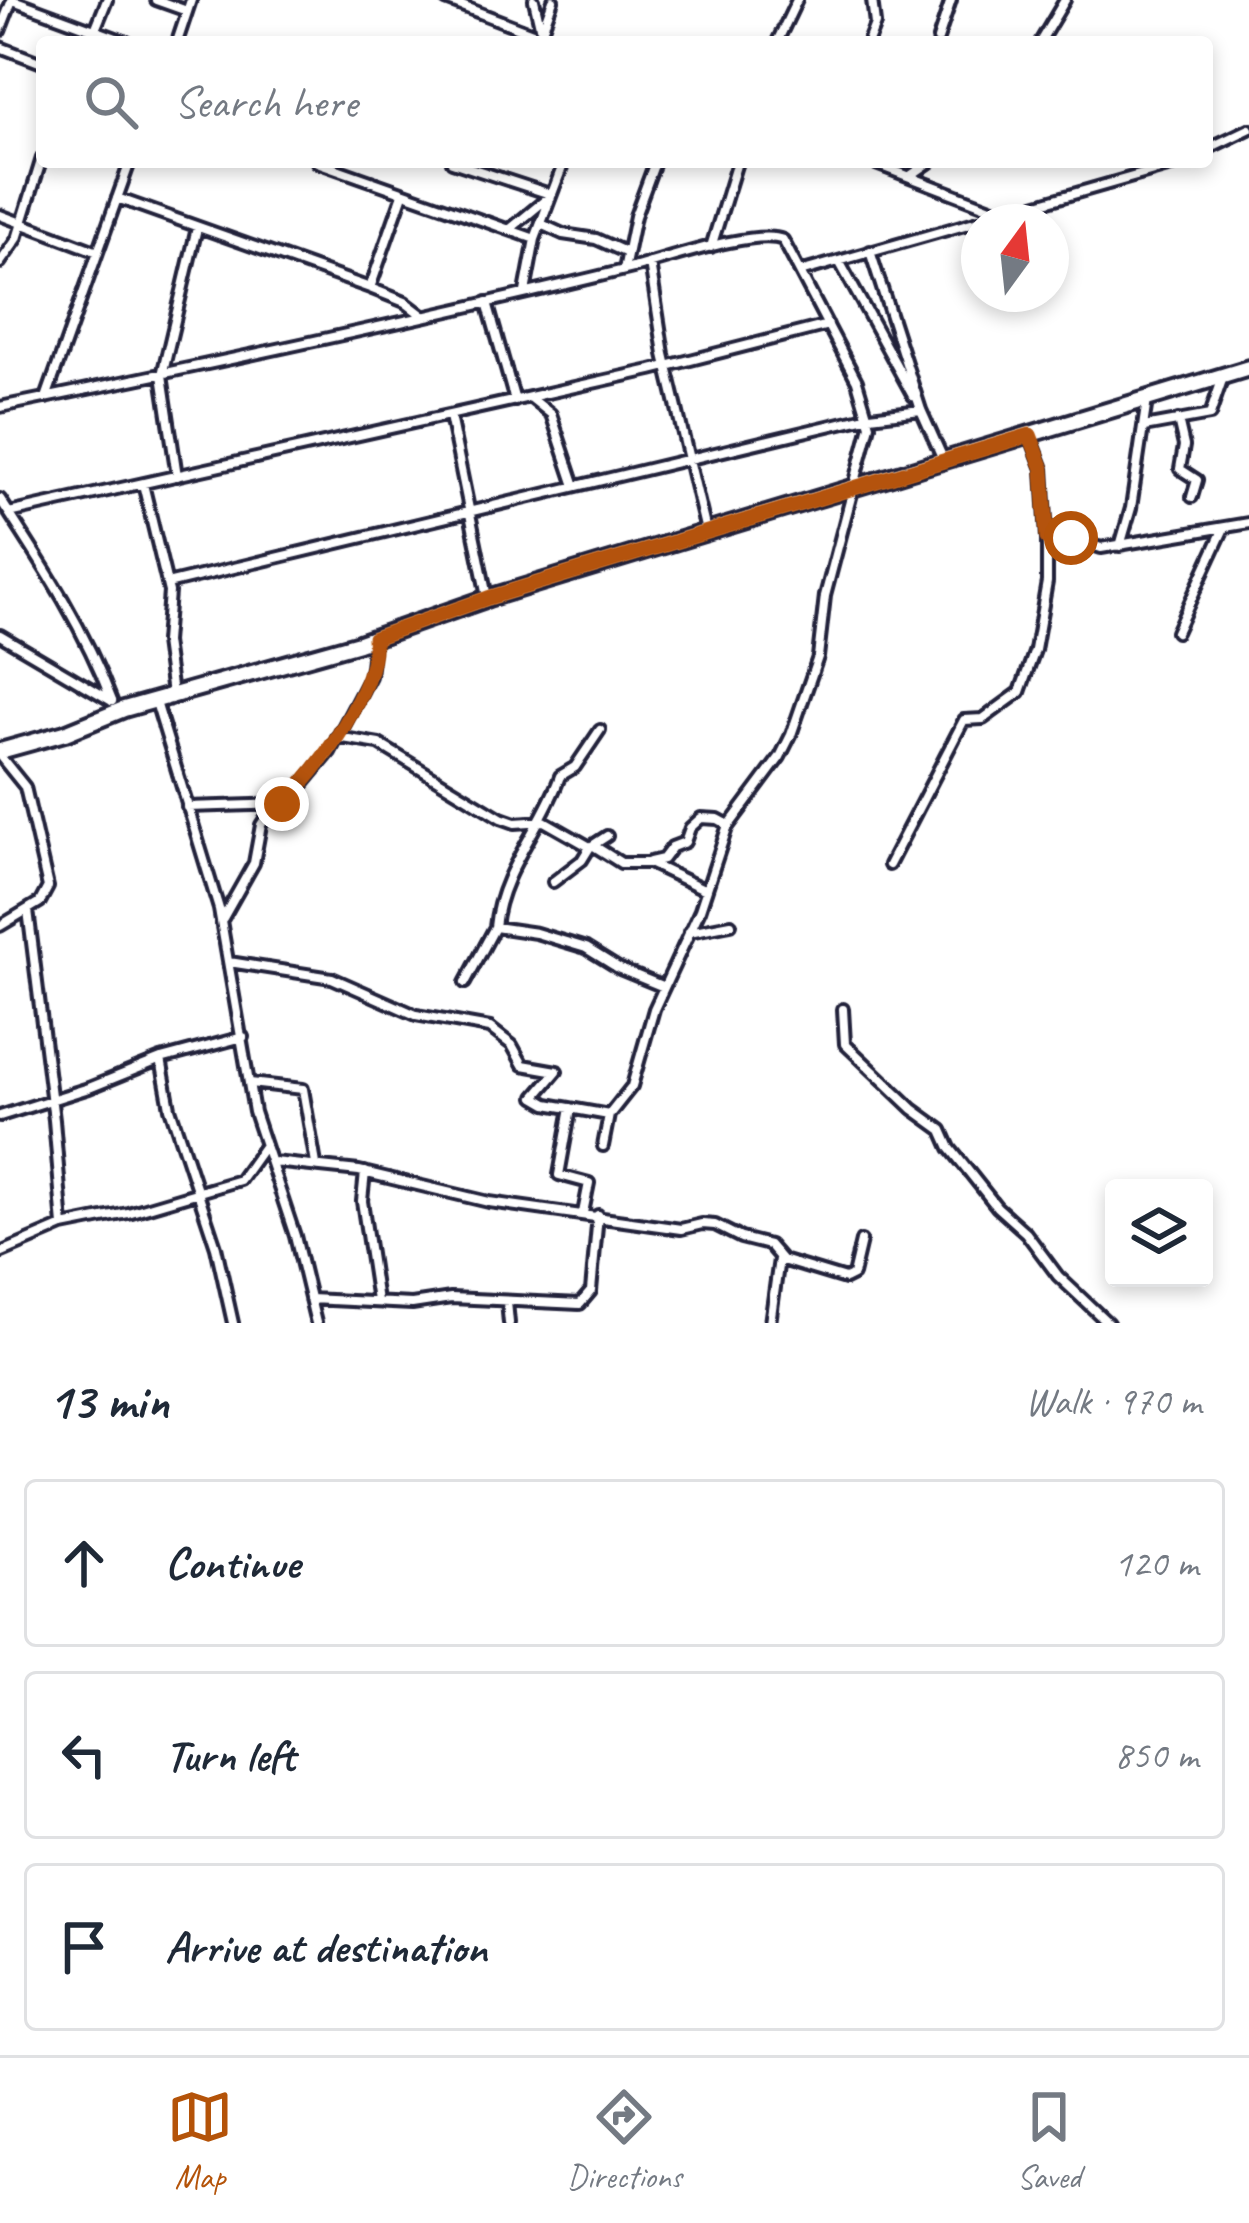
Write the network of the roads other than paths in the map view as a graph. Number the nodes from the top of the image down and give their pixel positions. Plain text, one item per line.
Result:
1 (13, 0) edge
2 (106, 0) edge
3 (157, 0) edge
4 (191, 0) edge
5 (446, 0) edge
6 (534, 0) edge
7 (553, 0) edge
8 (797, 0) edge
9 (872, 0) edge
10 (951, 0) edge
11 (1065, 0) edge
12 (188, 11) junction
13 (96, 30) junction
14 (0, 31) edge
15 (541, 33) junction
16 (92, 36) edge
17 (112, 36) edge
18 (179, 36) edge
19 (546, 36) edge
20 (780, 36) edge
21 (870, 36) edge
22 (939, 36) edge
23 (1044, 36) edge
24 (0, 47) edge
25 (36, 61) edge
26 (1249, 129) edge
27 (1213, 146) edge
28 (39, 168) edge
29 (128, 168) edge
30 (333, 168) edge
31 (470, 168) edge
32 (561, 168) edge
33 (653, 168) edge
34 (735, 168) edge
35 (888, 168) edge
36 (921, 168) edge
37 (1164, 168) edge
38 (910, 176) junction
39 (404, 194) junction
40 (550, 195) junction
41 (117, 198) junction
42 (979, 204) edge
43 (1039, 204) edge
44 (0, 215) edge
45 (20, 223) junction
46 (541, 224) junction
47 (961, 226) edge
48 (196, 228) junction
49 (509, 230) junction
50 (536, 239) junction
51 (711, 248) junction
52 (870, 251) junction
53 (98, 252) junction
54 (626, 254) junction
55 (839, 260) junction
56 (0, 263) edge
57 (650, 263) junction
58 (624, 270) junction
59 (800, 272) junction
60 (370, 288) junction
61 (525, 292) junction
62 (487, 302) junction
63 (423, 316) junction
64 (827, 325) junction
65 (668, 366) junction
66 (1249, 368) edge
67 (162, 375) junction
68 (1223, 376) junction
69 (530, 397) junction
70 (46, 398) junction
71 (1147, 398) junction
72 (514, 400) junction
73 (0, 407) edge
74 (920, 410) junction
75 (450, 416) junction
76 (870, 416) junction
77 (1178, 420) junction
78 (1144, 427) junction
79 (1030, 435) junction
80 (944, 460) junction
81 (687, 461) junction
82 (177, 476) junction
83 (143, 484) junction
84 (575, 486) junction
85 (854, 488) junction
86 (1192, 497) dead end
87 (0, 499) edge
88 (470, 511) junction
89 (9, 513) junction
90 (1249, 523) edge
91 (1225, 527) junction
92 (706, 532) junction
93 (1047, 538) junction
94 (1120, 546) junction
95 (166, 584) junction
96 (488, 598) junction
97 (1176, 632) dead end
98 (0, 635) edge
99 (374, 638) junction
100 (172, 696) junction
101 (156, 700) junction
102 (118, 705) junction
103 (600, 730) dead end
104 (337, 737) junction
105 (0, 754) edge
106 (282, 804) junction
107 (187, 807) junction
108 (538, 819) junction
109 (729, 825) junction
110 (607, 836) dead end
111 (592, 846) junction
112 (649, 862) junction
113 (889, 865) dead end
114 (553, 882) dead end
115 (706, 890) junction
116 (28, 910) junction
117 (222, 921) junction
118 (731, 924) dead end
119 (0, 926) edge
120 (495, 927) junction
121 (687, 932) junction
122 (229, 962) junction
123 (465, 983) dead end
124 (664, 987) junction
125 (843, 1009) dead end
126 (243, 1037) junction
127 (161, 1059) junction
128 (250, 1083) junction
129 (52, 1099) junction
130 (571, 1108) junction
131 (609, 1114) junction
132 (0, 1116) edge
133 (265, 1144) junction
134 (603, 1146) dead end
135 (273, 1162) junction
136 (316, 1164) junction
137 (365, 1172) junction
138 (198, 1192) junction
139 (584, 1213) junction
140 (598, 1215) junction
141 (63, 1226) junction
142 (861, 1241) dead end
143 (0, 1253) edge
144 (779, 1259) junction
145 (310, 1299) junction
146 (378, 1302) junction
147 (507, 1302) junction
148 (233, 1323) edge
149 (316, 1323) edge
150 (509, 1323) edge
151 (770, 1323) edge
152 (1108, 1323) edge

1 - 13 street
1 - 14 street
2 - 13 street
3 - 12 street
4 - 12 street
5 - 15 street
6 - 15 street
7 - 15 street
8 - 20 street
9 - 21 street
10 - 22 street
11 - 23 street
12 - 18 street
13 - 16 street
13 - 17 street
15 - 19 street
24 - 25 street
26 - 27 street
28 - 45 street
29 - 41 street
30 - 39 street
31 - 40 street
32 - 40 street
33 - 54 street
34 - 51 street
35 - 38 street
36 - 38 street
37 - 43 street
38 - 42 street
39 - 49 street
39 - 60 street
40 - 46 street
40 - 49 street
41 - 48 street
41 - 53 street
44 - 45 street
45 - 53 street
45 - 56 street
46 - 50 street
46 - 54 street
47 - 52 street
48 - 60 street
48 - 67 street
49 - 50 street
50 - 61 street
51 - 57 street
51 - 59 street
52 - 55 street
52 - 74 street
53 - 70 street
54 - 58 street
55 - 59 street
55 - 74 street
57 - 58 street
57 - 65 street
58 - 61 street
59 - 64 street
60 - 63 street
61 - 62 street
62 - 63 street
62 - 72 street
63 - 67 street
64 - 65 street
64 - 76 street
65 - 69 street
65 - 81 street
66 - 68 main road
67 - 70 street
67 - 82 street
68 - 71 main road
68 - 77 street
69 - 72 street
69 - 84 street
70 - 73 street
71 - 78 street
71 - 79 main road
72 - 75 street
74 - 76 street
74 - 80 street
75 - 82 street
75 - 88 street
76 - 81 street
76 - 85 street
77 - 78 street
77 - 86 street
78 - 94 street
79 - 80 main road
79 - 93 street
80 - 85 main road
81 - 84 street
81 - 92 street
82 - 83 street
83 - 89 street
83 - 95 street
84 - 88 street
85 - 92 main road
85 - 109 street
87 - 89 street
88 - 95 street
88 - 96 street
89 - 102 street
90 - 91 street
91 - 94 street
91 - 97 street
92 - 96 main road
93 - 94 street
93 - 113 street
95 - 100 street
96 - 99 main road
98 - 102 street
99 - 100 main road
99 - 104 street
100 - 101 main road
101 - 102 main road
101 - 107 street
102 - 105 main road
103 - 108 street
104 - 106 street
104 - 108 street
105 - 116 street
106 - 107 street
106 - 117 street
107 - 117 street
108 - 111 street
108 - 120 street
109 - 112 street
109 - 115 street
110 - 111 street
111 - 112 street
111 - 114 street
112 - 115 street
115 - 121 street
116 - 119 street
116 - 129 street
117 - 122 street
118 - 121 street
120 - 123 street
120 - 124 street
121 - 124 street
122 - 126 street
122 - 130 street
124 - 131 street
125 - 152 street
126 - 127 street
126 - 128 street
127 - 129 street
127 - 138 street
128 - 133 street
128 - 136 street
129 - 132 street
129 - 141 street
130 - 131 street
130 - 139 street
131 - 134 street
133 - 135 street
133 - 138 street
135 - 136 street
135 - 145 street
136 - 137 street
137 - 139 street
137 - 146 street
138 - 141 street
138 - 148 street
139 - 140 street
140 - 144 street
140 - 147 street
141 - 143 street
142 - 144 street
144 - 151 street
145 - 146 street
145 - 149 street
146 - 147 street
147 - 150 street

